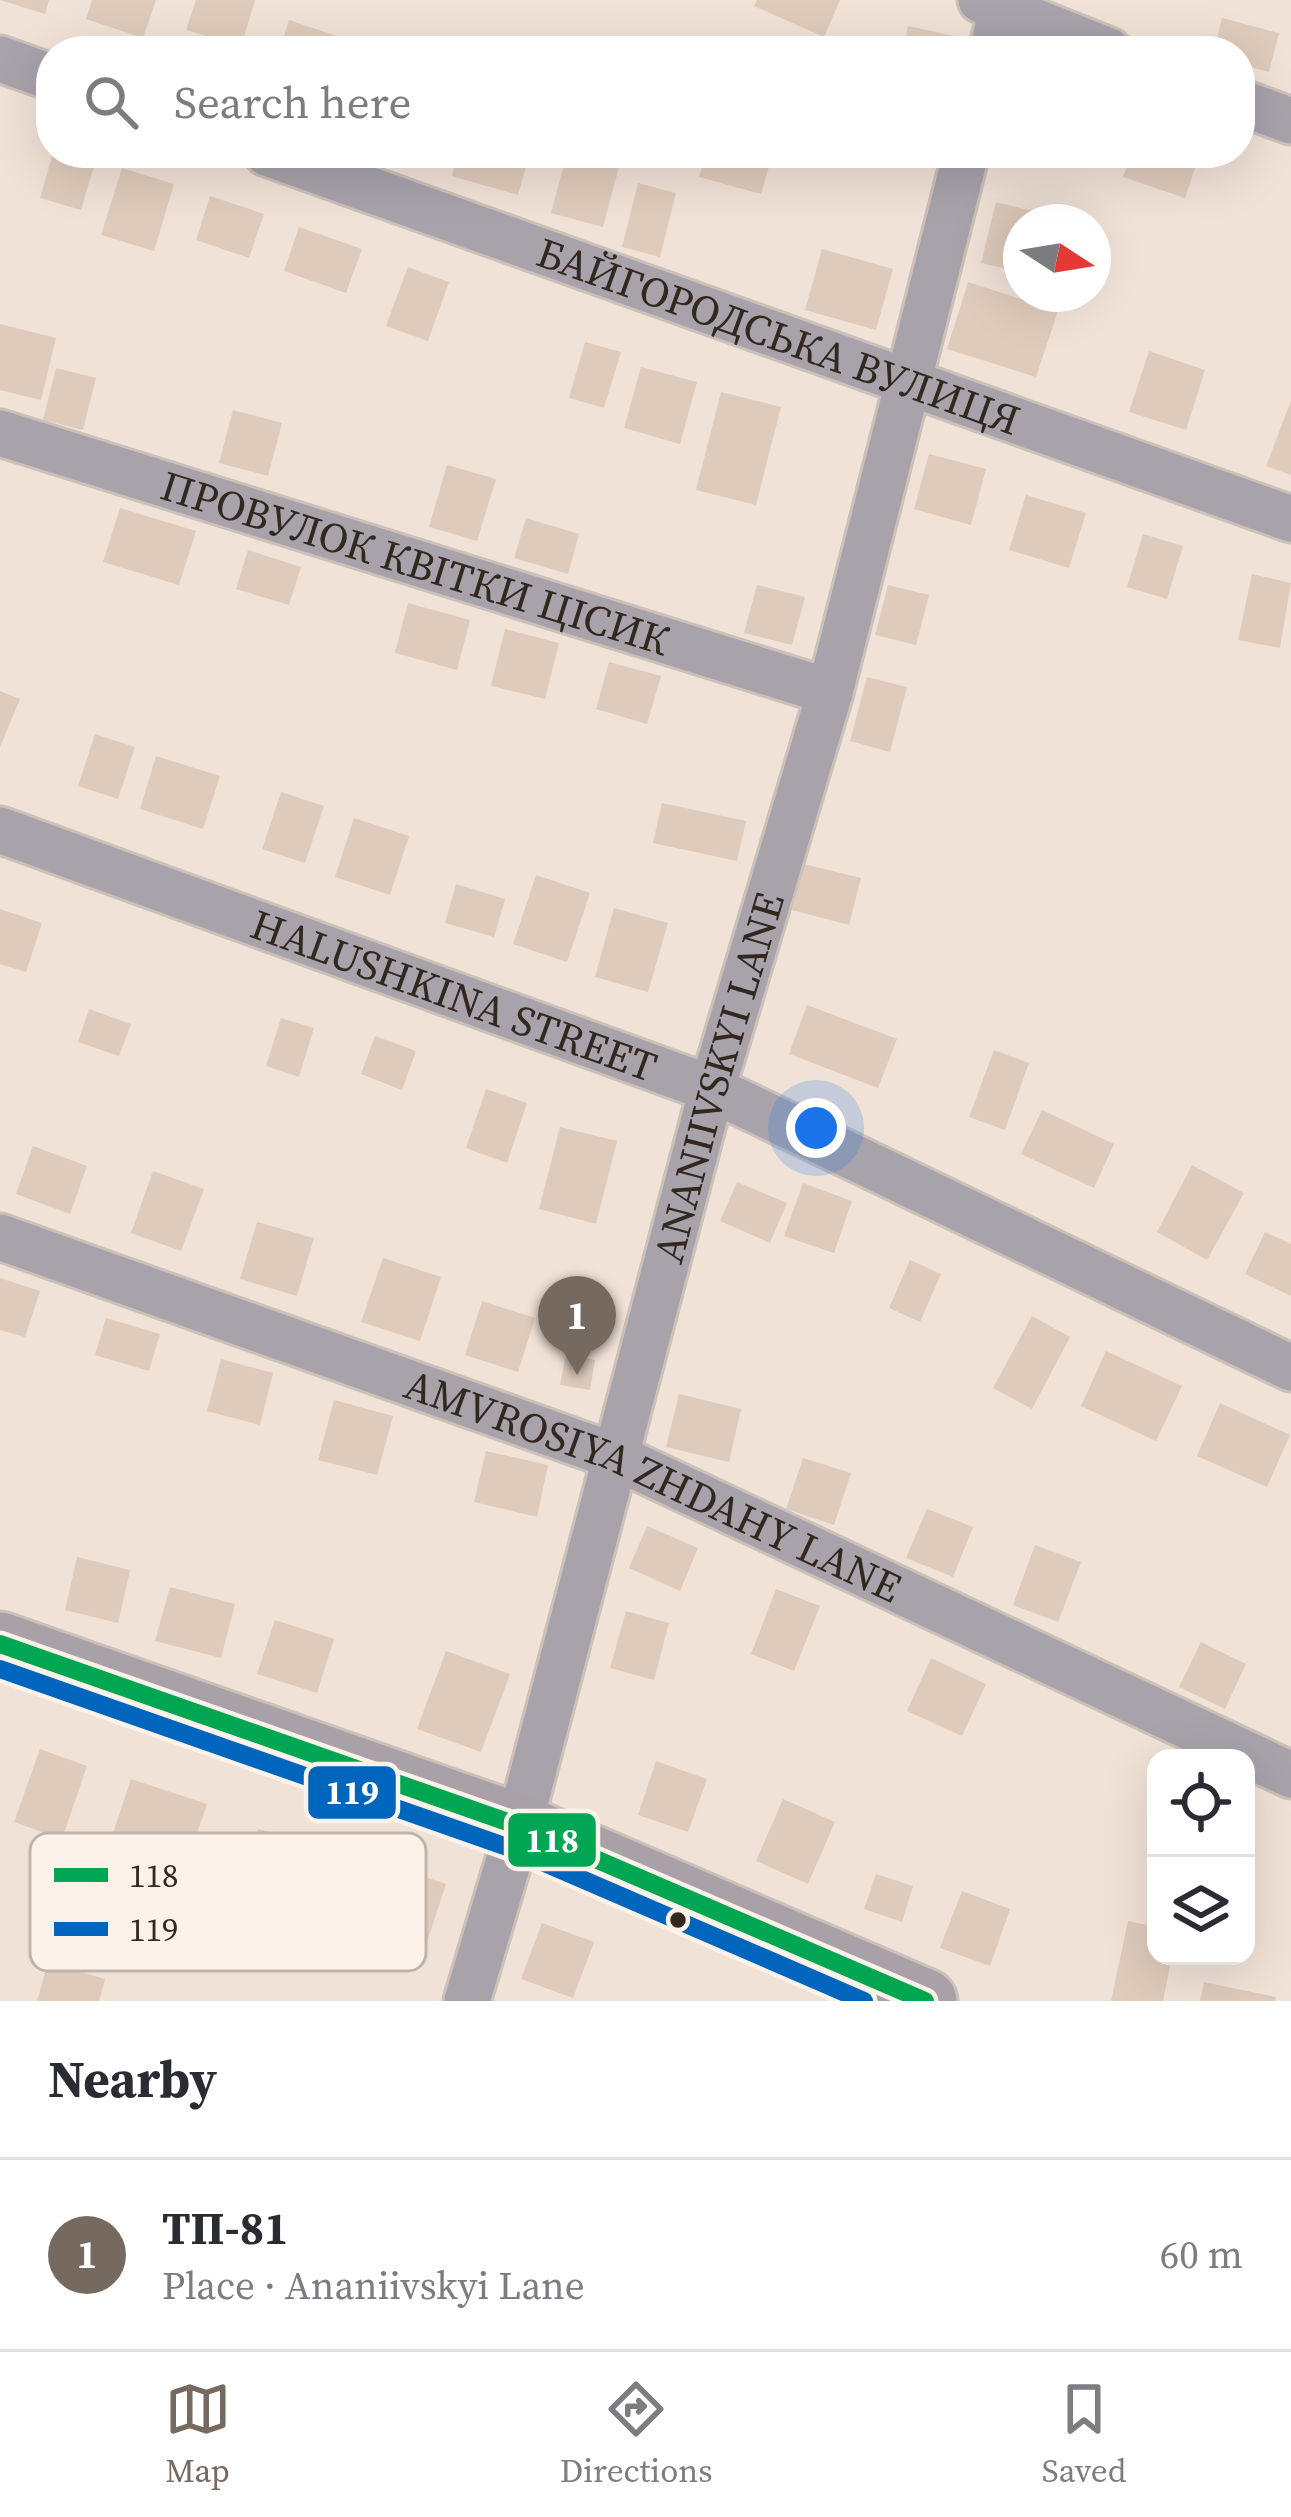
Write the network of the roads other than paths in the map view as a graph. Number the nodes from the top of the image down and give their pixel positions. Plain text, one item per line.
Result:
1 (992, 20) edge
2 (1052, 36) edge
3 (0, 58) edge
4 (36, 71) edge
5 (1255, 108) edge
6 (1291, 122) edge
7 (309, 168) edge
8 (962, 168) edge
9 (910, 380) junction
10 (0, 433) edge
11 (1291, 519) edge
12 (830, 692) junction
13 (0, 830) edge
14 (712, 1089) junction
15 (0, 1237) edge
16 (1291, 1368) edge
17 (614, 1456) junction
18 (0, 1644) edge
19 (1291, 1775) edge
20 (519, 1826) junction
21 (467, 2001) edge
22 (925, 2001) edge

1 - 2 street
3 - 4 street
5 - 6 street
7 - 9 street, БАЙГОРОДСЬКА ВУЛИЦЯ
8 - 9 street, ANANIIVSKYI LANE
9 - 11 street, БАЙГОРОДСЬКА ВУЛИЦЯ
9 - 12 street, ANANIIVSKYI LANE
10 - 12 street, ПРОВУЛОК КВІТКИ ЦІСИК
12 - 14 street, ANANIIVSKYI LANE
13 - 14 street, HALUSHKINA STREET
14 - 16 street, HALUSHKINA STREET
14 - 17 street, ANANIIVSKYI LANE
15 - 17 street, AMVROSIYA ZHDAHY LANE
17 - 19 street, AMVROSIYA ZHDAHY LANE
17 - 20 street, ANANIIVSKYI LANE
18 - 20 street
20 - 21 street, ANANIIVSKYI LANE
20 - 22 street

